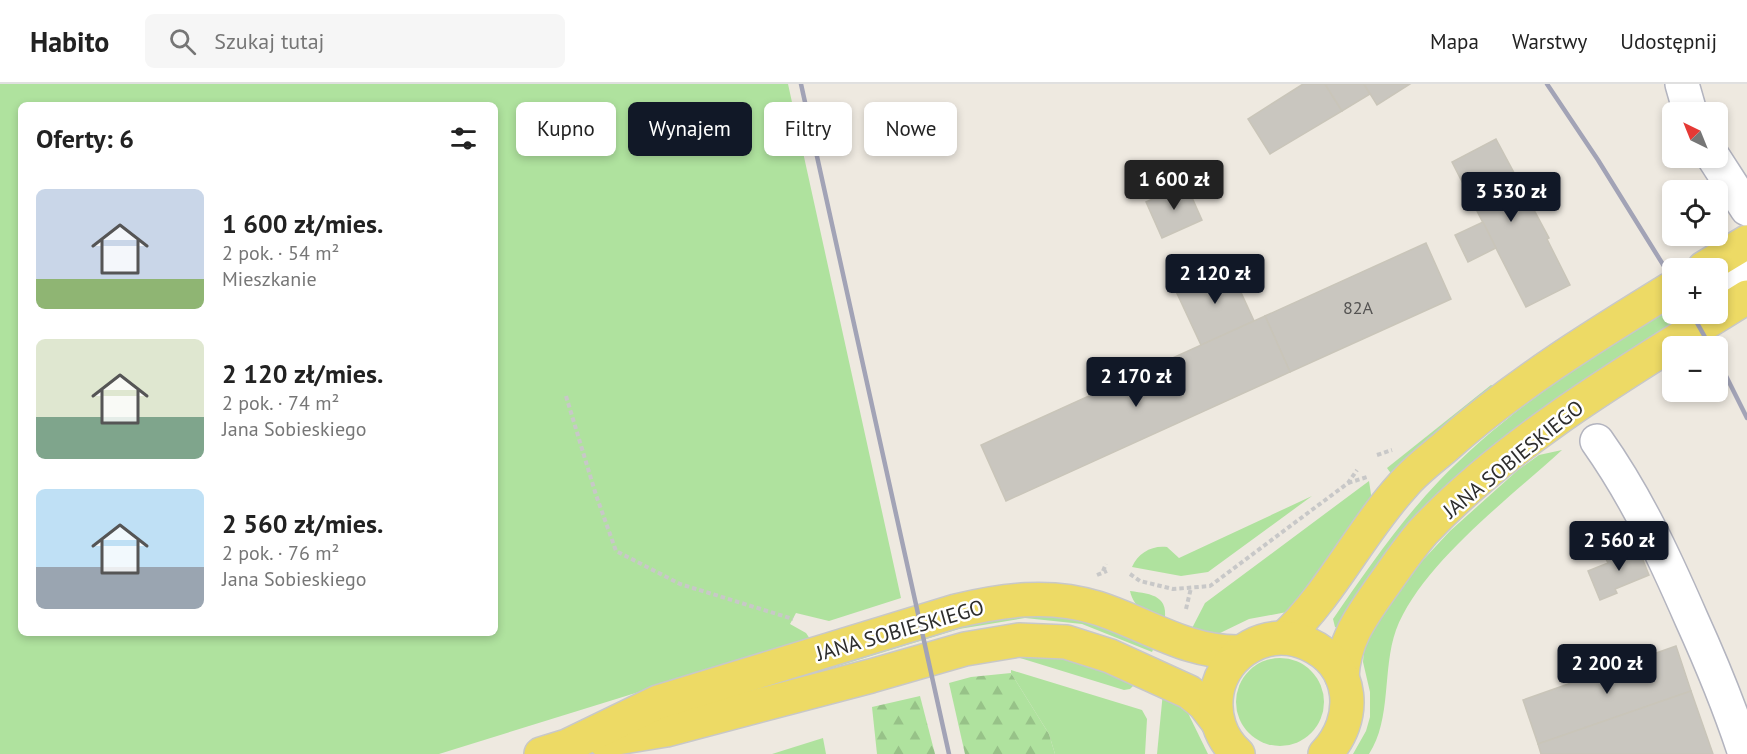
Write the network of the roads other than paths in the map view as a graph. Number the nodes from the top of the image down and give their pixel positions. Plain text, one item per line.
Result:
1 (1682, 84) edge
2 (1687, 102) edge
3 (1720, 168) edge
4 (1747, 209) edge
5 (1747, 242) edge
6 (1721, 258) edge
7 (1728, 276) edge
8 (1747, 277) edge
9 (1662, 295) edge
10 (1747, 297) edge
11 (1597, 441) dead end
12 (1284, 638) junction
13 (1240, 652) junction
14 (1342, 676) junction
15 (1230, 744) edge
16 (554, 751) edge
17 (1325, 754) edge
18 (1745, 754) edge

1 - 2 street
3 - 4 street
5 - 6 main road
7 - 8 street
9 - 12 main road
10 - 14 main road, JANA SOBIESKIEGO
11 - 18 street
12 - 13 main road
12 - 14 main road
13 - 15 main road
13 - 16 main road, JANA SOBIESKIEGO
14 - 17 main road
15 - 16 main road, JANA SOBIESKIEGO

